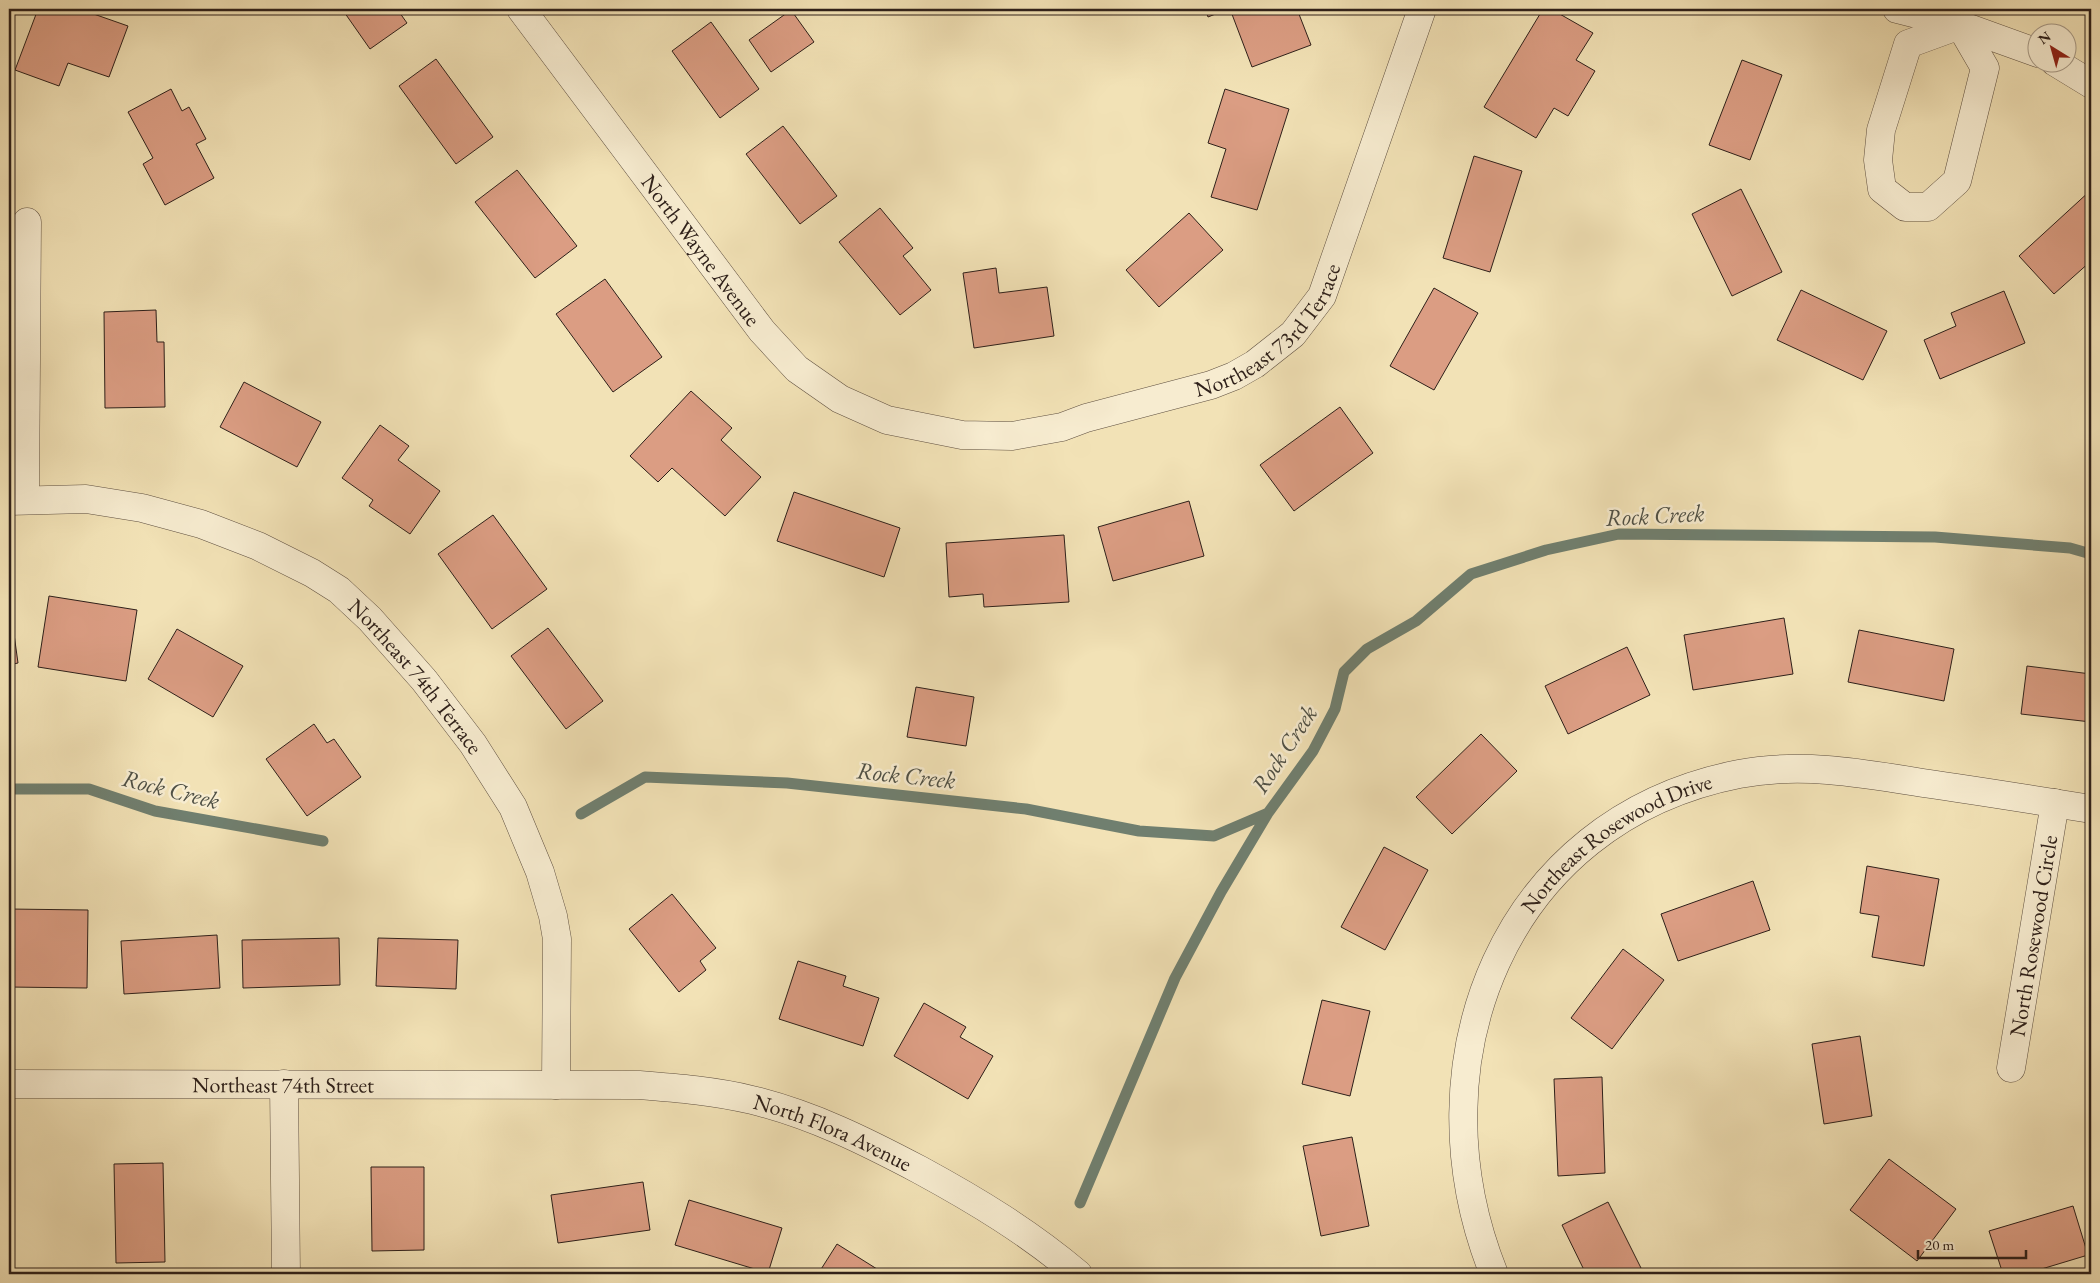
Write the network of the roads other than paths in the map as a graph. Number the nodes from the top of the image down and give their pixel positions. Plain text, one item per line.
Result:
1 (521, 9) edge
2 (1422, 9) edge
3 (1897, 9) edge
4 (1962, 17) edge
5 (2028, 48) edge
6 (2071, 72) edge
7 (2091, 84) edge
8 (27, 222) dead end
9 (932, 430) joint
10 (17, 500) edge
11 (2055, 803) junction
12 (2091, 809) edge
13 (2011, 1068) dead end
14 (9, 1084) edge
15 (284, 1084) junction
16 (556, 1085) junction
17 (286, 1274) edge
18 (1078, 1274) edge
19 (1494, 1274) edge

1 - 9 street, North Wayne Avenue
2 - 9 street, Northeast 73rd Terrace
3 - 4 street
4 - 4 street
4 - 5 street
6 - 7 street
8 - 10 street, Northeast 74th Terrace
10 - 16 street, Northeast 74th Terrace
11 - 12 street, Northeast Rosewood Drive
11 - 13 street, North Rosewood Circle
11 - 19 street, Northeast Rosewood Drive
14 - 15 street, Northeast 74th Street
15 - 16 street, Northeast 74th Street
15 - 17 street
16 - 18 street, North Flora Avenue

